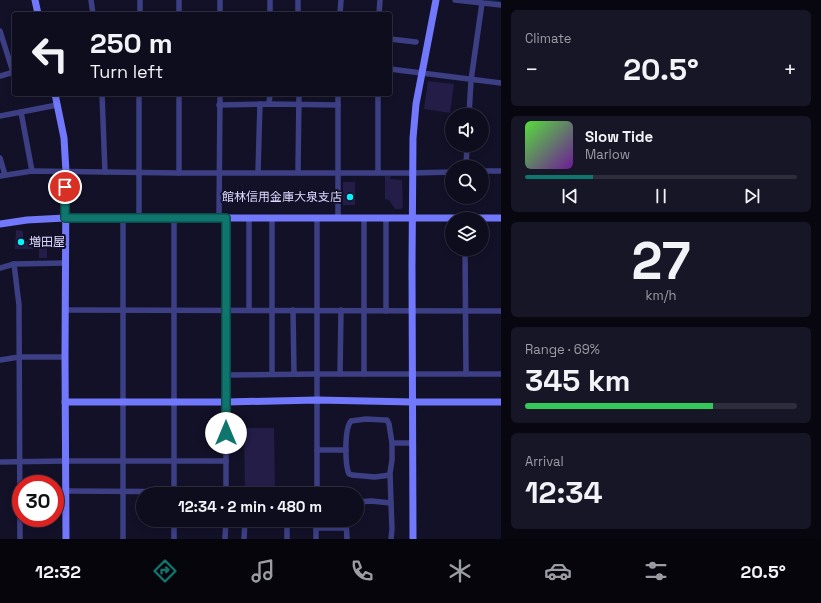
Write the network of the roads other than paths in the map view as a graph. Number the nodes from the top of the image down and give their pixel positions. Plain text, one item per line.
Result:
1 (35, 0) edge
2 (91, 0) edge
3 (140, 0) edge
4 (180, 0) edge
5 (220, 0) edge
6 (270, 0) edge
7 (298, 0) edge
8 (341, 0) edge
9 (380, 0) edge
10 (436, 0) edge
11 (455, 0) edge
12 (482, 3) junction
13 (501, 5) edge
14 (38, 12) edge
15 (94, 12) edge
16 (140, 12) edge
17 (180, 12) edge
18 (220, 12) edge
19 (270, 12) edge
20 (298, 12) edge
21 (340, 12) edge
22 (379, 12) edge
23 (0, 31) edge
24 (392, 39) edge
25 (416, 42) dead end
26 (12, 69) edge
27 (392, 69) edge
28 (12, 72) edge
29 (422, 74) junction
30 (0, 76) edge
31 (471, 80) junction
32 (501, 83) edge
33 (56, 96) edge
34 (102, 96) edge
35 (139, 96) edge
36 (179, 96) edge
37 (220, 96) edge
38 (270, 96) edge
39 (299, 96) edge
40 (338, 96) edge
41 (378, 96) edge
42 (260, 104) junction
43 (270, 104) junction
44 (299, 104) junction
45 (58, 105) junction
46 (220, 105) junction
47 (338, 105) junction
48 (469, 108) edge
49 (21, 112) junction
50 (0, 116) edge
51 (0, 158) edge
52 (32, 171) junction
53 (489, 171) edge
54 (501, 171) edge
55 (66, 172) junction
56 (105, 172) junction
57 (139, 172) junction
58 (220, 172) junction
59 (258, 172) junction
60 (298, 172) junction
61 (378, 172) junction
62 (445, 172) edge
63 (179, 173) junction
64 (338, 173) junction
65 (413, 173) junction
66 (2, 176) edge
67 (65, 218) junction
68 (123, 218) junction
69 (139, 218) junction
70 (174, 218) junction
71 (223, 218) junction
72 (249, 218) junction
73 (272, 218) junction
74 (317, 218) junction
75 (338, 218) junction
76 (364, 218) junction
77 (386, 218) junction
78 (412, 218) junction
79 (489, 218) edge
80 (501, 218) edge
81 (445, 219) edge
82 (0, 224) edge
83 (465, 256) edge
84 (65, 263) junction
85 (14, 264) junction
86 (0, 268) edge
87 (65, 310) junction
88 (122, 310) junction
89 (174, 310) junction
90 (226, 310) junction
91 (249, 310) junction
92 (272, 310) junction
93 (293, 310) junction
94 (317, 310) junction
95 (341, 310) junction
96 (364, 311) junction
97 (386, 311) junction
98 (413, 311) junction
99 (465, 311) junction
100 (501, 311) edge
101 (19, 357) junction
102 (64, 357) junction
103 (0, 360) edge
104 (272, 374) junction
105 (294, 374) junction
106 (317, 374) junction
107 (340, 374) junction
108 (364, 374) junction
109 (413, 374) junction
110 (466, 374) junction
111 (501, 374) edge
112 (226, 375) junction
113 (317, 400) junction
114 (122, 401) junction
115 (65, 402) junction
116 (174, 402) junction
117 (226, 402) junction
118 (413, 402) junction
119 (501, 402) edge
120 (392, 443) junction
121 (413, 443) junction
122 (317, 450) junction
123 (346, 450) junction
124 (65, 461) junction
125 (122, 461) junction
126 (174, 461) junction
127 (226, 461) junction
128 (0, 462) edge
129 (20, 462) junction
130 (390, 475) junction
131 (174, 487) edge
132 (226, 487) edge
133 (316, 487) edge
134 (65, 491) junction
135 (122, 492) junction
136 (136, 492) edge
137 (364, 502) edge
138 (391, 503) junction
139 (174, 527) edge
140 (226, 527) edge
141 (245, 527) edge
142 (287, 527) edge
143 (316, 528) joint
144 (346, 528) joint
145 (20, 539) edge
146 (66, 539) edge
147 (123, 539) edge
148 (174, 539) edge
149 (225, 539) edge
150 (244, 539) edge
151 (287, 539) edge
152 (316, 539) edge
153 (347, 539) edge
154 (391, 539) edge
155 (413, 539) edge

1 - 14 street
2 - 15 street
3 - 16 street
4 - 17 street
5 - 18 street
6 - 19 street
7 - 20 street
8 - 21 street
9 - 22 street
10 - 29 street
11 - 12 street
12 - 13 street
12 - 31 street
23 - 26 street
24 - 25 street
27 - 29 street
28 - 30 street
29 - 31 street
29 - 65 street
31 - 32 street
31 - 48 street
33 - 45 street
34 - 56 street
35 - 57 street
36 - 63 street
37 - 46 street
38 - 43 street
39 - 44 street
40 - 47 street
41 - 61 street
42 - 43 street
42 - 46 street
42 - 59 street
43 - 44 street
44 - 47 street
44 - 60 street
45 - 49 street
45 - 55 street
46 - 58 street
47 - 64 street
49 - 50 street
49 - 52 street
51 - 66 street
52 - 55 street
52 - 66 street
53 - 54 street
55 - 56 street
55 - 67 street
56 - 57 street
57 - 63 street
57 - 69 street
58 - 59 street
58 - 63 street
58 - 71 street
59 - 60 street
60 - 64 street
61 - 64 street
61 - 65 street
62 - 65 street
64 - 75 street
65 - 78 street
67 - 68 street
67 - 82 street
67 - 84 street
68 - 69 street
68 - 88 street
69 - 70 street
70 - 71 street
70 - 89 street
71 - 72 street
71 - 90 street
72 - 73 street
72 - 91 street
73 - 74 street
73 - 92 street
74 - 75 street
74 - 94 street
75 - 76 street
76 - 77 street
76 - 96 street
77 - 78 street
77 - 97 street
78 - 81 street
78 - 98 street
79 - 80 street
83 - 99 street
84 - 85 street
84 - 87 street
85 - 86 street
85 - 101 street
87 - 88 street
87 - 102 street
88 - 89 street
88 - 114 street
89 - 90 street
89 - 116 street
90 - 91 street
90 - 112 street
91 - 92 street
92 - 93 street
92 - 104 street
93 - 94 street
93 - 105 street
94 - 95 street
94 - 106 street
95 - 96 street
95 - 107 street
96 - 97 street
96 - 108 street
97 - 98 street
98 - 99 street
98 - 109 street
99 - 100 street
99 - 110 street
101 - 102 street
101 - 103 street
101 - 129 street
102 - 115 street
104 - 105 street
104 - 112 street
105 - 106 street
106 - 107 street
106 - 113 street
107 - 108 street
108 - 109 street
109 - 110 street
109 - 118 street
110 - 111 street
112 - 117 street
113 - 117 street
113 - 118 street
113 - 122 street
114 - 115 street
114 - 116 street
114 - 125 street
115 - 124 street
116 - 117 street
116 - 126 street
117 - 127 street
118 - 119 street
118 - 121 street
120 - 121 street
120 - 123 street
120 - 130 street
121 - 155 street
122 - 123 street
122 - 133 street
123 - 130 street
124 - 125 street
124 - 129 street
124 - 134 street
125 - 126 street
125 - 135 street
126 - 127 street
126 - 131 street
127 - 132 street
128 - 129 street
129 - 145 street
130 - 138 street
134 - 135 street
134 - 146 street
135 - 136 street
135 - 147 street
137 - 138 street
138 - 154 street
139 - 148 street
140 - 149 street
141 - 150 street
142 - 151 street
143 - 144 street
143 - 152 street
144 - 153 street

